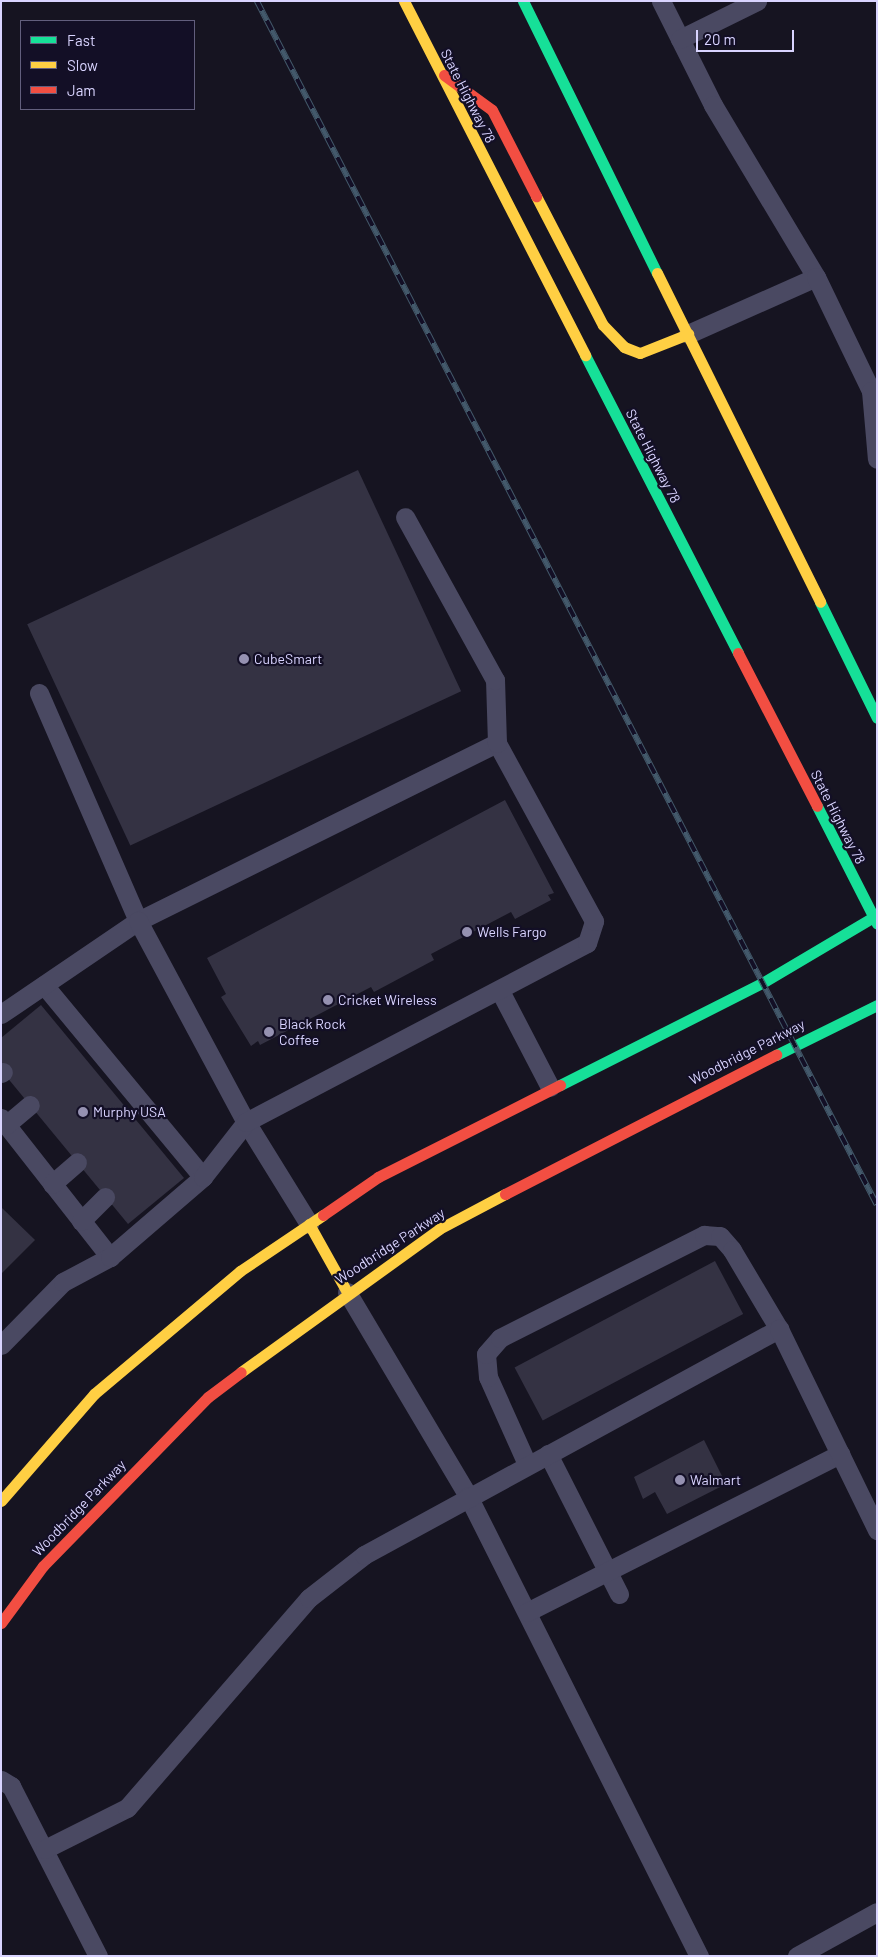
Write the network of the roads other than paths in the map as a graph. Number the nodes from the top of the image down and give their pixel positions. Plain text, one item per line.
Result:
1 (404, 1) edge
2 (523, 1) edge
3 (661, 1) edge
4 (757, 1) edge
5 (680, 39) junction
6 (438, 71) junction
7 (816, 277) junction
8 (688, 334) junction
9 (877, 459) edge
10 (405, 517) dead end
11 (39, 693) dead end
12 (877, 718) edge
13 (497, 743) junction
14 (875, 919) edge
15 (138, 921) junction
16 (44, 985) junction
17 (500, 991) junction
18 (877, 1005) edge
19 (1, 1014) edge
20 (550, 1087) junction
21 (30, 1105) dead end
22 (4, 1122) edge
23 (246, 1122) junction
24 (77, 1162) dead end
25 (203, 1177) junction
26 (52, 1184) junction
27 (106, 1197) dead end
28 (81, 1221) junction
29 (309, 1224) junction
30 (110, 1257) junction
31 (347, 1292) junction
32 (778, 1329) junction
33 (1, 1345) edge
34 (548, 1454) junction
35 (840, 1454) junction
36 (527, 1464) junction
37 (468, 1496) junction
38 (1, 1501) edge
39 (877, 1530) edge
40 (608, 1571) junction
41 (619, 1594) dead end
42 (526, 1612) junction
43 (1, 1623) edge
44 (1, 1780) edge
45 (44, 1849) junction
46 (877, 1912) edge
47 (98, 1956) edge
48 (699, 1956) edge
49 (797, 1956) edge

1 - 6 main road, State Highway 78
2 - 8 main road
3 - 5 lane
4 - 5 lane
5 - 7 lane
6 - 8 main road
6 - 14 main road, State Highway 78
7 - 8 lane
7 - 9 lane
8 - 12 main road
10 - 13 lane
11 - 15 lane
13 - 15 lane
13 - 17 lane
14 - 20 main road
15 - 16 lane
15 - 23 lane
16 - 19 lane
16 - 25 lane
17 - 20 lane
17 - 23 lane
18 - 31 main road, Woodbridge Parkway
20 - 29 main road
21 - 22 lane
22 - 26 lane
23 - 25 lane
23 - 29 lane
24 - 26 lane
25 - 30 lane
26 - 28 lane
27 - 28 lane
28 - 30 lane
29 - 31 main road
29 - 38 main road
30 - 33 lane
31 - 37 lane
31 - 43 main road, Woodbridge Parkway
32 - 34 lane
32 - 35 lane
32 - 36 lane
34 - 36 lane
34 - 40 lane
35 - 39 lane
35 - 40 lane
36 - 37 lane
37 - 42 lane
37 - 45 lane
40 - 41 lane
40 - 42 lane
42 - 48 lane
44 - 45 lane
45 - 47 lane
46 - 49 lane

